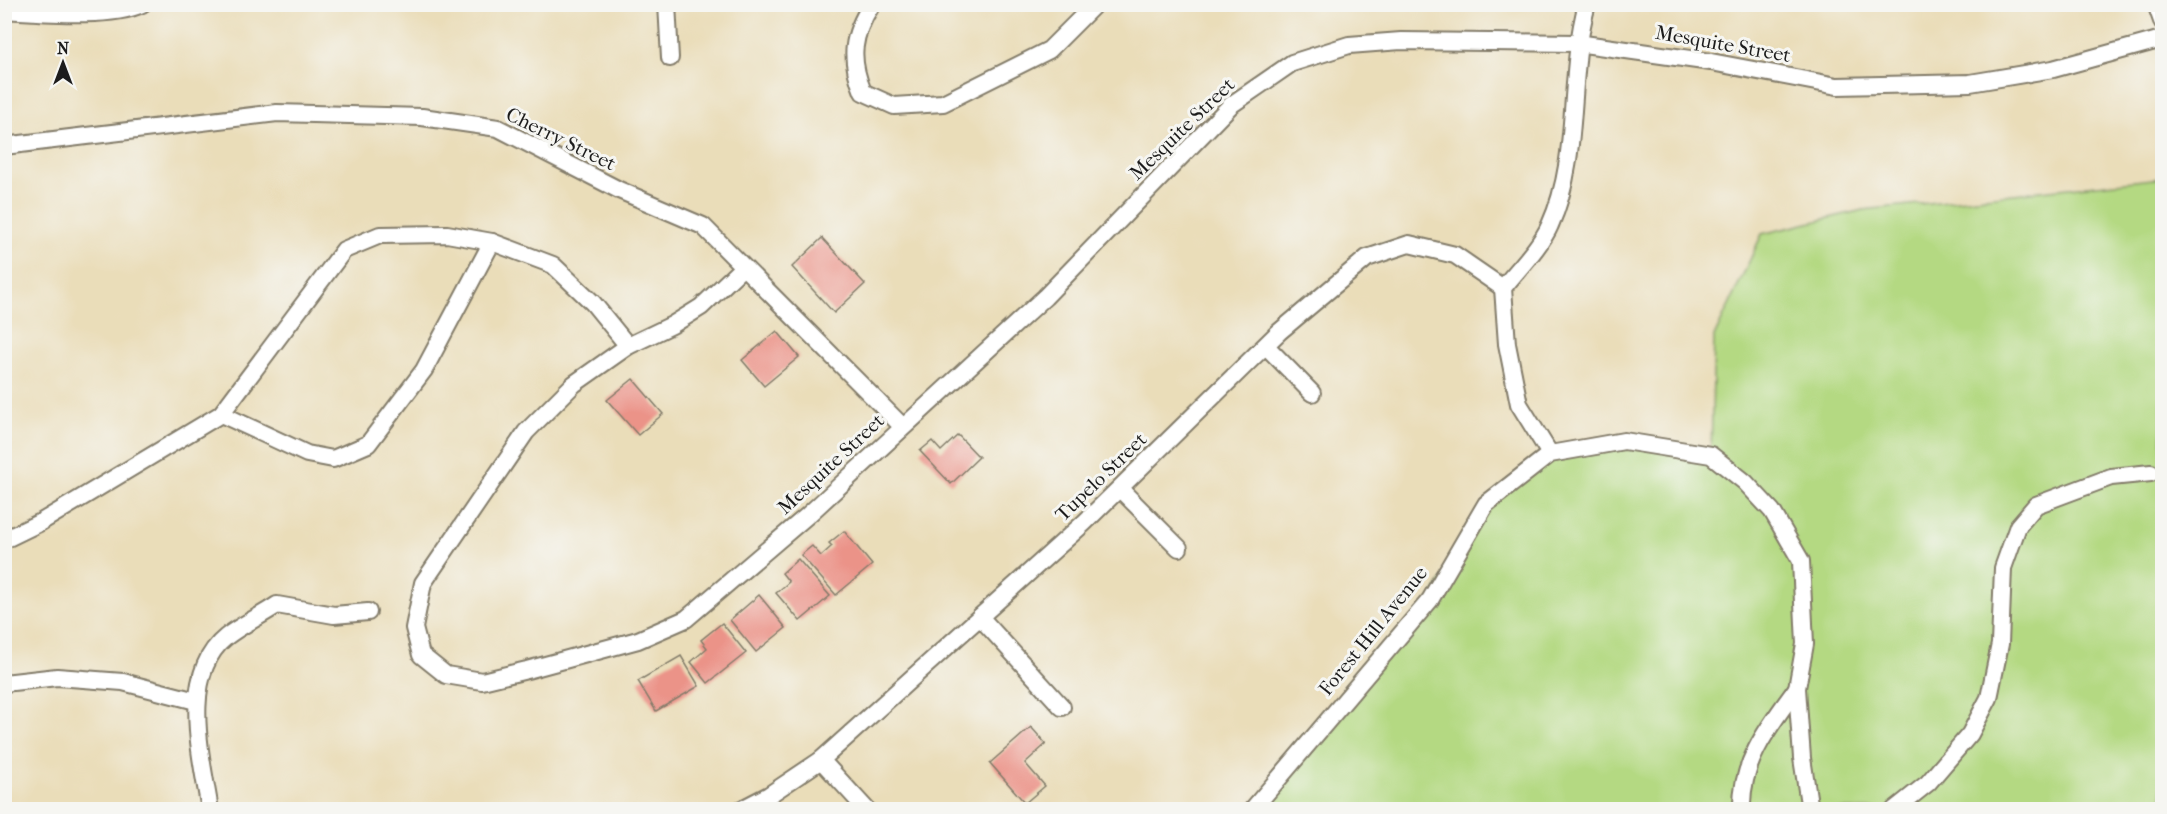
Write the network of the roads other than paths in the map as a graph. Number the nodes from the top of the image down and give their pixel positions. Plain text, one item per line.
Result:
1 (142, 4) edge
2 (667, 4) edge
3 (872, 4) edge
4 (1095, 4) edge
5 (1587, 4) edge
6 (2156, 4) edge
7 (4, 10) edge
8 (2163, 21) edge
9 (2163, 39) edge
10 (1577, 43) junction
11 (670, 58) dead end
12 (4, 146) edge
13 (492, 242) junction
14 (742, 267) junction
15 (1503, 288) junction
16 (628, 346) junction
17 (1266, 346) junction
18 (1312, 393) dead end
19 (220, 414) junction
20 (902, 426) junction
21 (1550, 454) junction
22 (2151, 473) dead end
23 (1120, 489) junction
24 (4, 540) edge
25 (1179, 548) dead end
26 (368, 612) dead end
27 (980, 617) junction
28 (4, 683) edge
29 (1797, 688) junction
30 (196, 701) junction
31 (1062, 707) dead end
32 (821, 760) junction
33 (210, 810) edge
34 (740, 810) edge
35 (867, 810) edge
36 (1252, 810) edge
37 (1742, 810) edge
38 (1810, 810) edge
39 (1894, 810) edge

1 - 7 street
2 - 11 street
3 - 4 street
5 - 10 street
6 - 8 street
9 - 10 street, Mesquite Street
10 - 15 street
10 - 20 street, Mesquite Street
12 - 14 street, Cherry Street
13 - 16 street
13 - 19 street
13 - 19 street
14 - 16 street
14 - 20 street, Cherry Street
15 - 17 street, Tupelo Street
15 - 21 street
16 - 20 street, Mesquite Street
17 - 18 street
17 - 23 street, Tupelo Street
19 - 24 street
21 - 29 street, Forest Hill Avenue
21 - 36 street, Forest Hill Avenue
22 - 39 street
23 - 25 street
23 - 27 street, Tupelo Street
26 - 30 street
27 - 31 street
27 - 32 street, Tupelo Street
28 - 30 street
29 - 37 street, Forest Hill Avenue
29 - 38 street, Forest Hill Avenue
30 - 33 street
32 - 34 street, Tupelo Street
32 - 35 street

